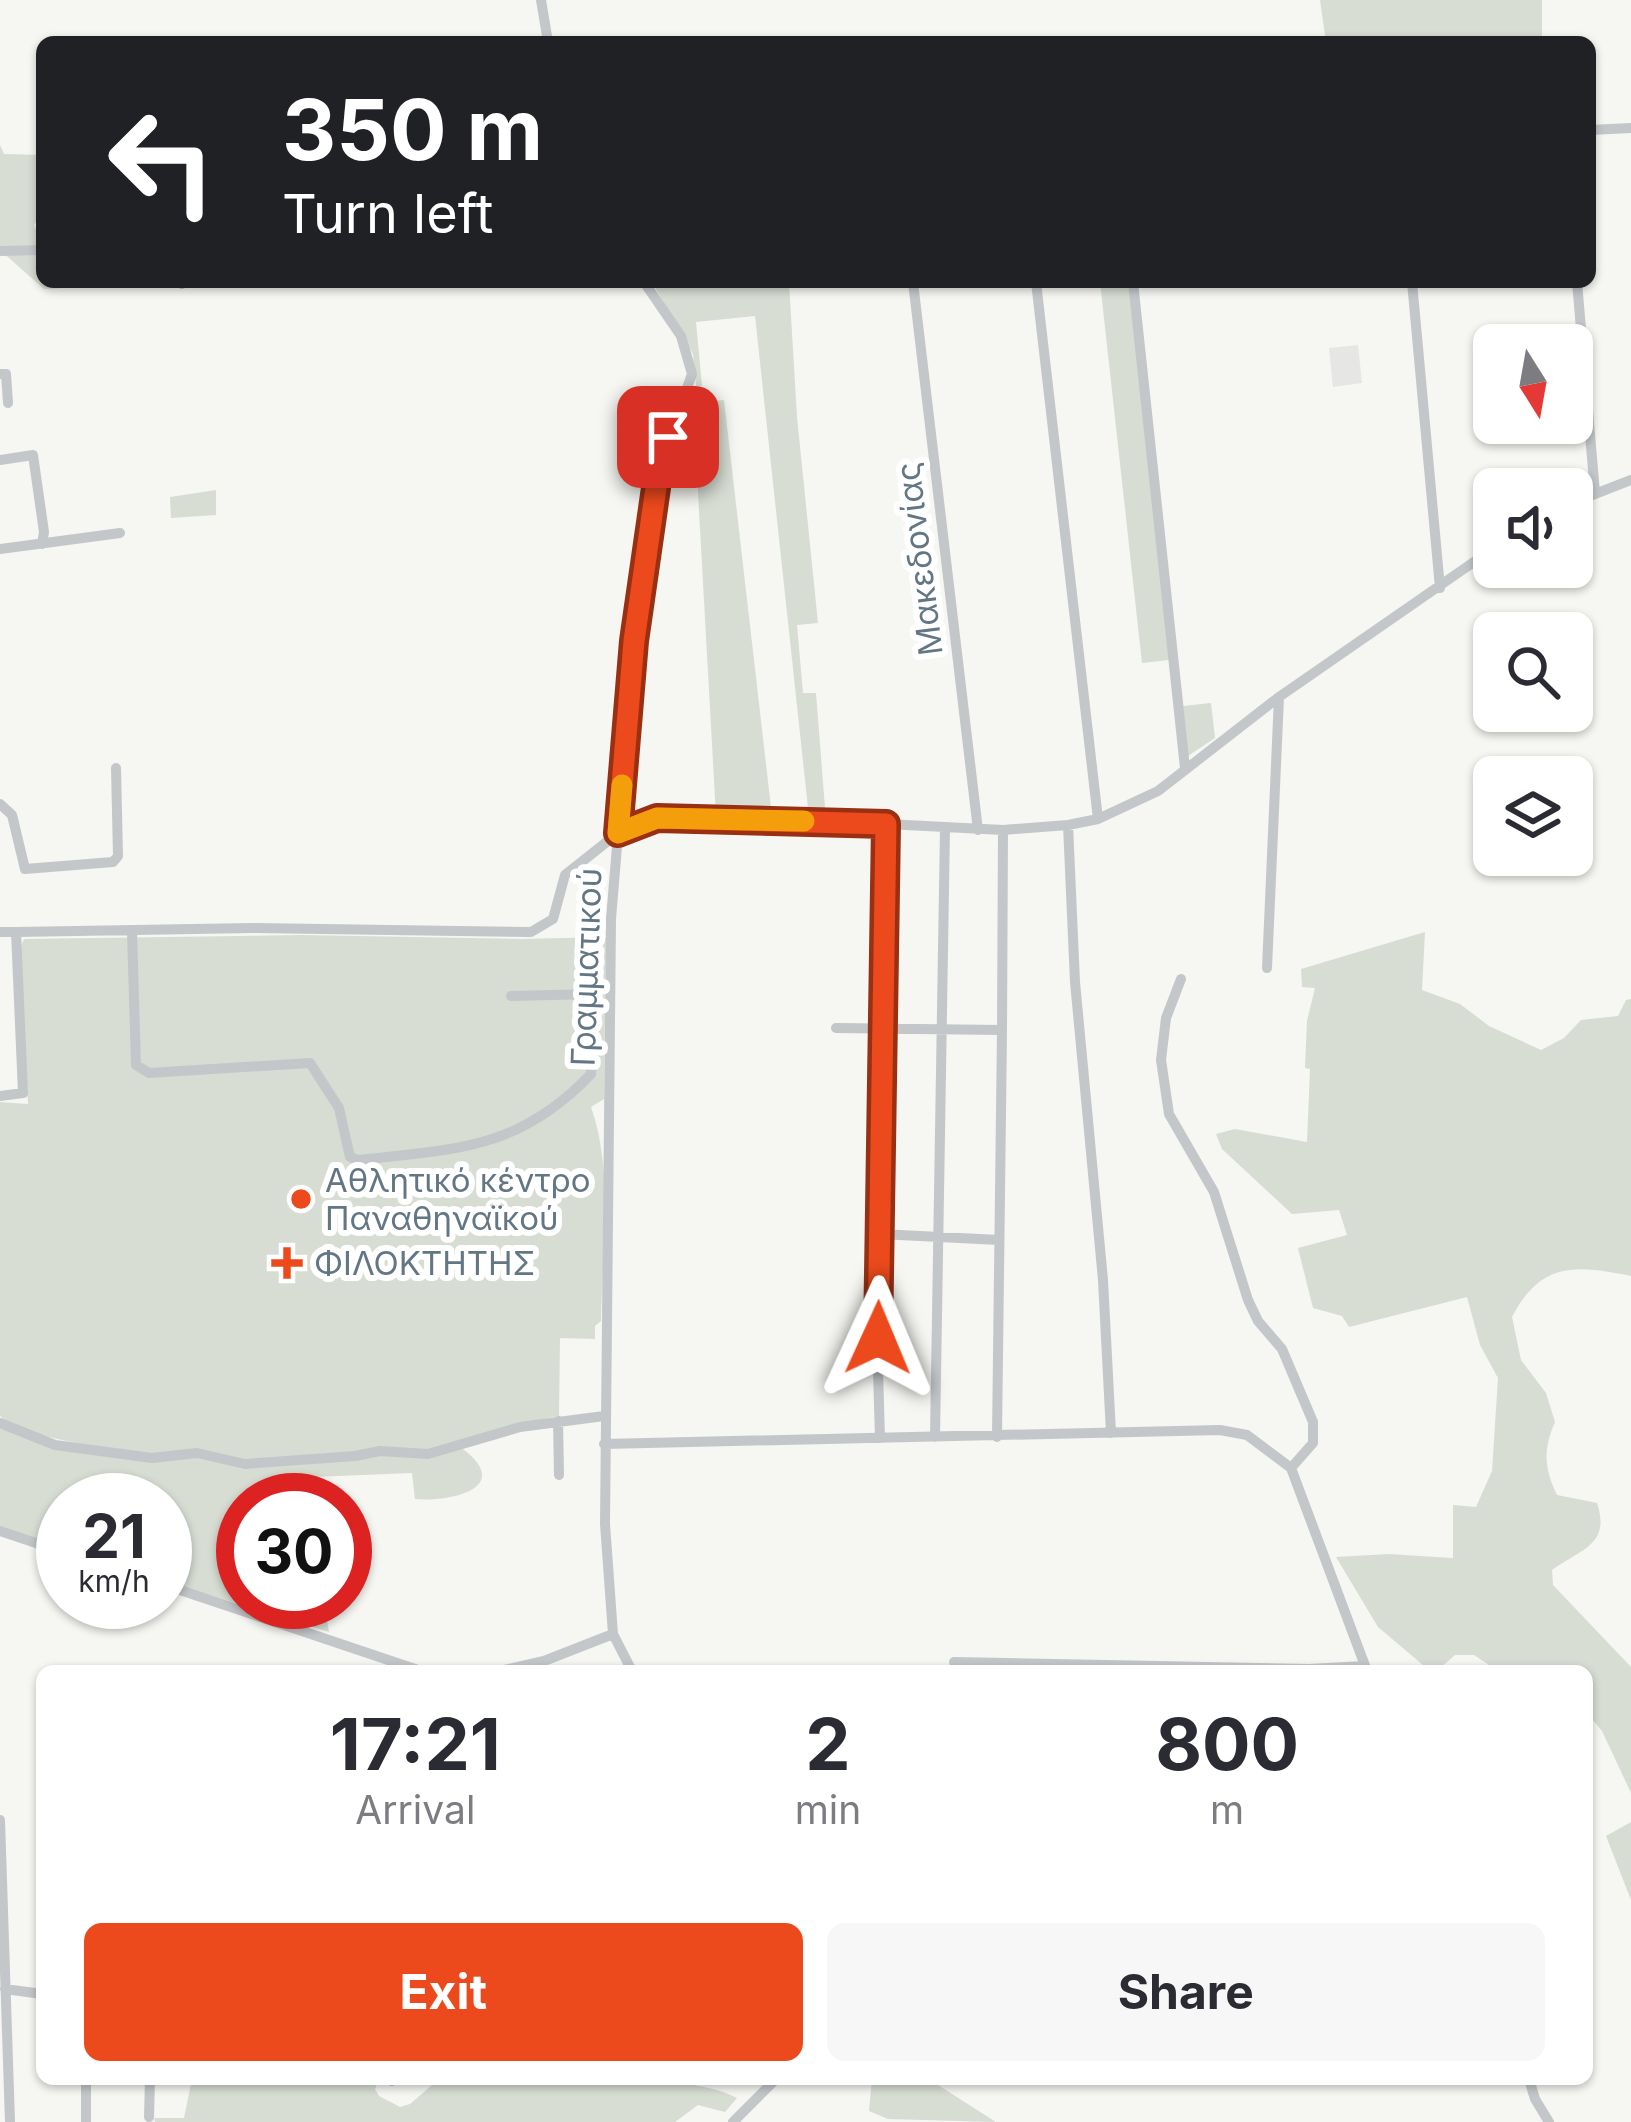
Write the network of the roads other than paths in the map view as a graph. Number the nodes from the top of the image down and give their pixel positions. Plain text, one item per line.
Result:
1 (541, 0) edge
2 (547, 36) edge
3 (1631, 128) edge
4 (1596, 130) edge
5 (36, 250) edge
6 (0, 251) edge
7 (648, 288) edge
8 (914, 288) edge
9 (1037, 288) edge
10 (1134, 288) edge
11 (1413, 288) edge
12 (1577, 288) edge
13 (0, 374) edge
14 (8, 403) dead end
15 (0, 460) edge
16 (1631, 480) edge
17 (1595, 493) joint
18 (120, 533) dead end
19 (42, 544) junction
20 (0, 550) edge
21 (1473, 564) edge
22 (1440, 588) junction
23 (1279, 697) junction
24 (116, 768) dead end
25 (1185, 768) junction
26 (0, 804) edge
27 (1098, 819) junction
28 (886, 824) junction
29 (1068, 826) junction
30 (945, 828) junction
31 (978, 830) junction
32 (1003, 830) junction
33 (618, 833) junction
34 (132, 931) junction
35 (0, 932) edge
36 (16, 932) junction
37 (1267, 968) dead end
38 (1181, 979) dead end
39 (511, 996) dead end
40 (836, 1028) dead end
41 (880, 1028) junction
42 (939, 1030) junction
43 (1002, 1030) junction
44 (0, 1096) edge
45 (880, 1234) junction
46 (939, 1237) junction
47 (999, 1240) junction
48 (604, 1416) junction
49 (558, 1421) junction
50 (0, 1424) edge
51 (1111, 1433) junction
52 (935, 1437) junction
53 (997, 1437) junction
54 (880, 1438) junction
55 (604, 1444) junction
56 (1292, 1468) junction
57 (559, 1475) dead end
58 (0, 1531) edge
59 (36, 1543) edge
60 (192, 1595) edge
61 (614, 1634) junction
62 (954, 1662) dead end
63 (383, 1665) edge
64 (526, 1665) edge
65 (628, 1665) edge
66 (1106, 1665) edge
67 (1365, 1665) edge
68 (0, 1820) edge
69 (1, 1848) edge
70 (2, 1914) edge
71 (5, 1989) junction
72 (36, 1993) edge
73 (86, 2085) edge
74 (150, 2085) edge
75 (770, 2085) edge
76 (1532, 2085) edge
77 (149, 2117) dead end
78 (10, 2122) edge
79 (86, 2122) edge
80 (733, 2122) edge
81 (1549, 2122) edge

1 - 2 street
3 - 4 street
5 - 6 street
7 - 33 street, Γραμματικού
8 - 31 street, Μακεδονίας
9 - 27 street
10 - 25 street
11 - 22 street
12 - 17 street
13 - 14 street
15 - 19 street
16 - 17 street
18 - 19 street
19 - 20 street
21 - 22 street
22 - 23 street
23 - 25 street
23 - 37 street
24 - 26 street
25 - 27 street
27 - 29 street
28 - 30 street
28 - 33 street
28 - 41 street
29 - 32 street
29 - 51 street
30 - 31 street
30 - 42 street
31 - 32 street
32 - 43 street
33 - 34 street
33 - 48 street, Γραμματικού
34 - 36 street
34 - 39 street
35 - 36 street
36 - 44 street
38 - 56 street
40 - 41 street
41 - 42 street
41 - 45 street
42 - 43 street
42 - 46 street
43 - 47 street
45 - 46 street
45 - 54 street
46 - 47 street
46 - 52 street
47 - 53 street
48 - 49 street
48 - 55 street, Γραμματικού
49 - 50 street
49 - 57 street
51 - 53 street
51 - 56 street
52 - 53 street
52 - 54 street
54 - 55 street
55 - 61 street, Γραμματικού
56 - 67 street
58 - 59 street
60 - 63 street
61 - 64 street
61 - 65 street, Γραμματικού
62 - 66 street
68 - 69 street
69 - 70 street
70 - 71 street
71 - 72 street
71 - 78 street
73 - 79 street
74 - 77 street
75 - 80 street
76 - 81 street

